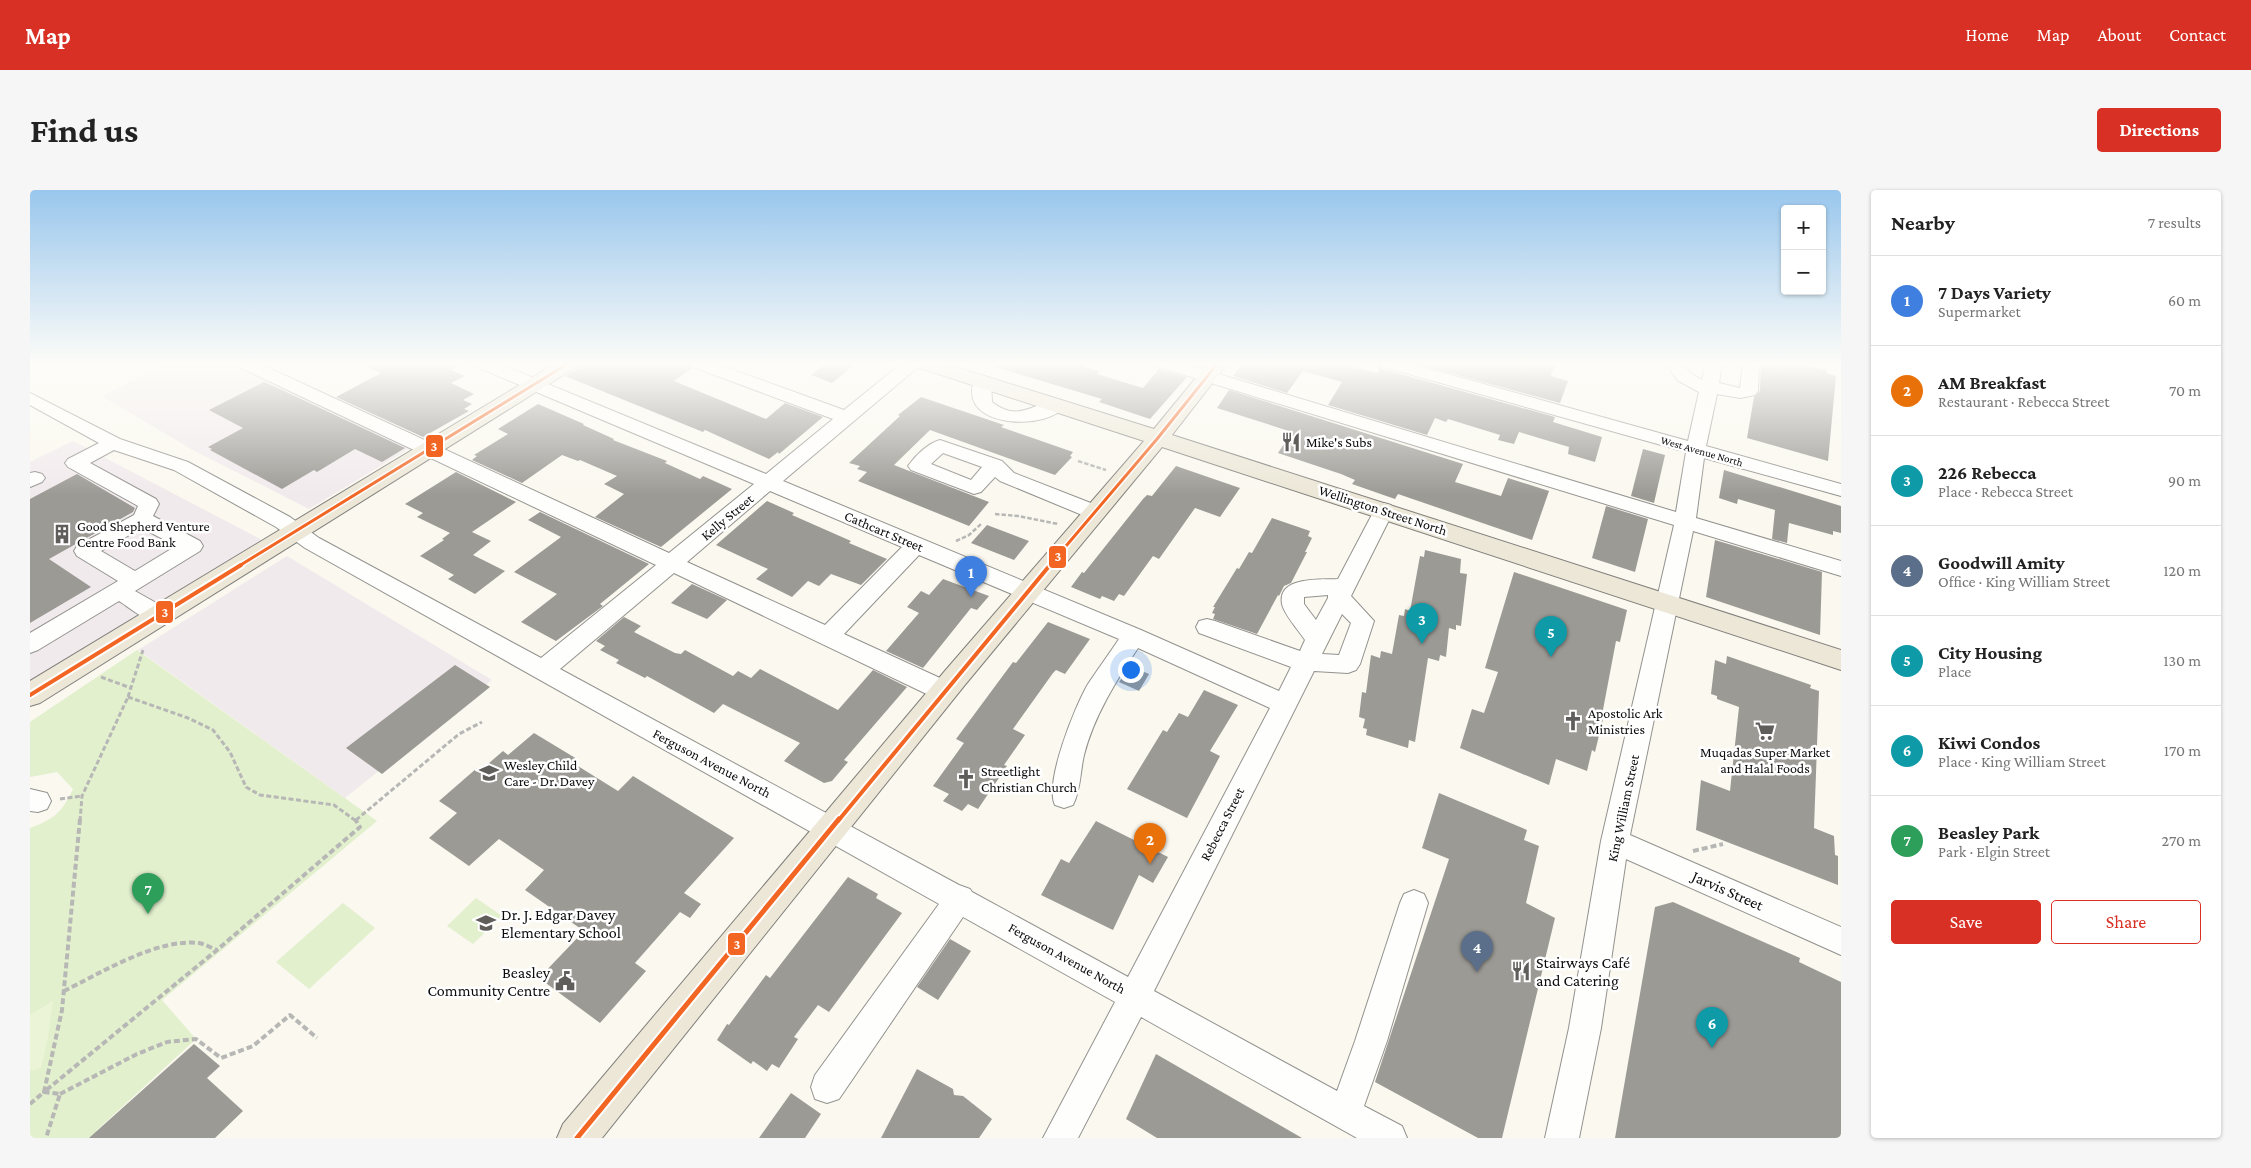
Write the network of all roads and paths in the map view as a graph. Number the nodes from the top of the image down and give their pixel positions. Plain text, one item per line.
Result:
1 (47, 407) edge
2 (341, 407) edge
3 (496, 407) edge
4 (589, 407) edge
5 (820, 407) edge
6 (858, 407) edge
7 (1060, 407) edge
8 (1182, 407) edge
9 (1332, 407) edge
10 (1549, 407) edge
11 (1705, 407) edge
12 (846, 417) junction
13 (1157, 439) junction
14 (113, 443) junction
15 (429, 449) junction
16 (1696, 449) junction
17 (1078, 461) dead end
18 (995, 465) dead end
19 (1125, 476) junction
20 (768, 482) junction
21 (1002, 489) dead end
22 (1841, 490) edge
23 (1070, 502) junction
24 (1384, 510) junction
25 (994, 514) dead end
26 (142, 519) junction
27 (1087, 520) junction
28 (1685, 521) junction
29 (981, 524) dead end
30 (295, 531) junction
31 (916, 545) junction
32 (941, 555) junction
33 (671, 563) junction
34 (1841, 569) edge
35 (127, 586) junction
36 (1027, 592) junction
37 (1341, 592) junction
38 (1668, 603) junction
39 (150, 620) junction
40 (1207, 627) dead end
41 (828, 636) junction
42 (1133, 636) junction
43 (30, 644) edge
44 (1311, 650) junction
45 (1841, 660) edge
46 (542, 671) junction
47 (944, 691) junction
48 (30, 695) edge
49 (128, 697) junction
50 (1283, 703) junction
51 (482, 722) dead end
52 (1064, 797) dead end
53 (356, 820) junction
54 (832, 828) junction
55 (1615, 841) junction
56 (960, 898) junction
57 (1414, 904) dead end
58 (1841, 941) edge
59 (217, 950) junction
60 (64, 991) junction
61 (1135, 996) junction
62 (317, 1038) dead end
63 (827, 1087) dead end
64 (44, 1092) junction
65 (60, 1094) junction
66 (30, 1104) edge
67 (1345, 1113) junction
68 (46, 1138) edge
69 (577, 1138) edge
70 (1060, 1138) edge
71 (1390, 1138) edge
72 (1562, 1138) edge

1 - 14 street, Ferguson Avenue North
2 - 15 street
3 - 15 main road
4 - 20 street, Cathcart Street
5 - 12 street
6 - 12 street, Kelly Street
7 - 13 main road, Wellington Street North
8 - 13 main road
9 - 28 street
10 - 16 street, West Avenue North
11 - 16 street, King William Street
12 - 20 street, Kelly Street
13 - 19 main road
13 - 24 main road, Wellington Street North
14 - 26 street
14 - 30 street, Ferguson Avenue North
15 - 30 main road
15 - 33 lane
16 - 22 street, West Avenue North
16 - 28 street, King William Street
17 - 19 path
18 - 23 street
19 - 27 main road
20 - 31 street, Cathcart Street
20 - 33 street, Kelly Street
21 - 23 street
23 - 27 street
24 - 37 street, Rebecca Street
24 - 38 main road, Wellington Street North
25 - 27 path
26 - 35 street
26 - 35 street
27 - 36 main road
28 - 34 street
28 - 38 street, King William Street
29 - 32 path
30 - 39 main road
30 - 46 street, Ferguson Avenue North
31 - 32 street, Cathcart Street
31 - 41 street
32 - 36 street, Cathcart Street
33 - 41 lane
33 - 46 street, Kelly Street
35 - 39 street
35 - 43 street
36 - 42 street, Cathcart Street
36 - 47 main road
37 - 44 street, Rebecca Street
37 - 44 street
37 - 44 street
38 - 45 main road, Wellington Street North
38 - 55 street, King William Street
39 - 48 main road
39 - 49 path
40 - 44 street
41 - 47 lane
42 - 50 street, Cathcart Street
42 - 52 street
44 - 50 street, Rebecca Street
46 - 54 street, Ferguson Avenue North
47 - 54 main road
49 - 53 path
49 - 60 path
50 - 61 street, Rebecca Street
51 - 53 path
53 - 59 path
54 - 56 street, Ferguson Avenue North
54 - 69 main road
55 - 58 street, Jarvis Street
55 - 72 street, King William Street
56 - 61 street, Ferguson Avenue North
56 - 63 street
57 - 67 street
59 - 60 path
59 - 64 path
60 - 64 path
61 - 67 street, Ferguson Avenue North
61 - 70 street, Rebecca Street
62 - 65 path
64 - 65 path
64 - 66 path
65 - 68 path
67 - 71 street, Ferguson Avenue North

